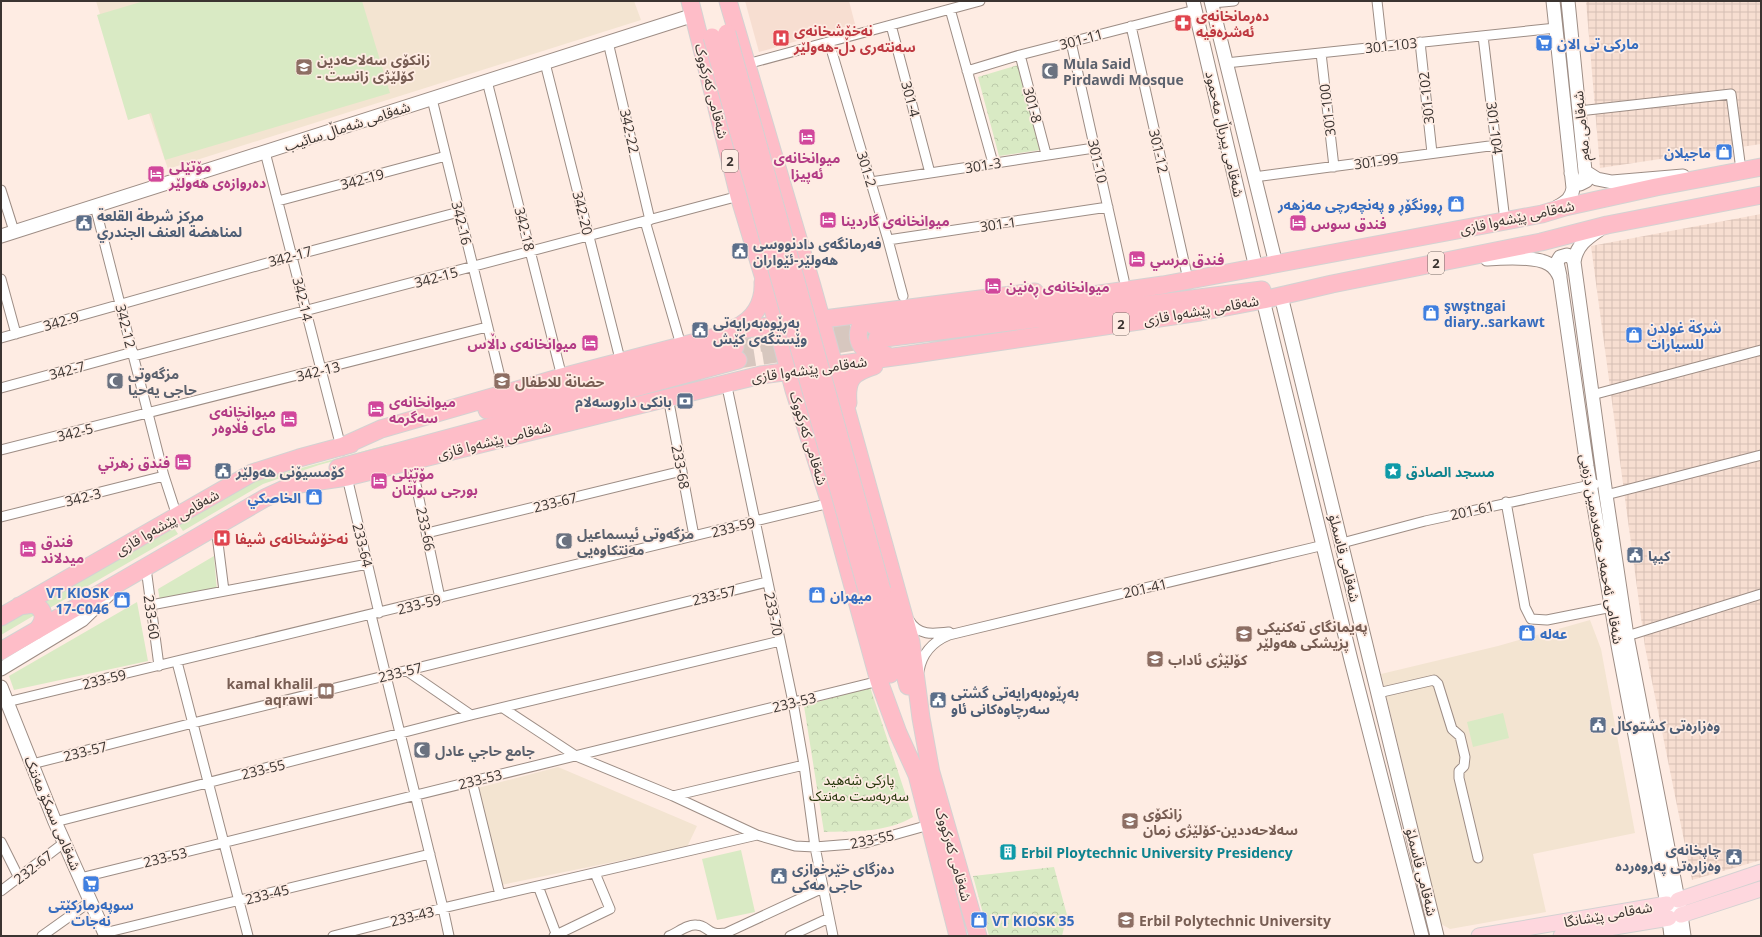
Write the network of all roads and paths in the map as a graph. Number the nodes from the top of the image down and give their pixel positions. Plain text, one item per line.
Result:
1 (719, 1) edge
2 (728, 1) edge
3 (980, 1) edge
4 (1234, 1) edge
5 (1377, 1) edge
6 (1553, 1) edge
7 (1568, 1) edge
8 (1212, 2) edge
9 (1194, 5) edge
10 (695, 6) edge
11 (950, 9) junction
12 (892, 25) junction
13 (1131, 26) junction
14 (1556, 28) junction
15 (719, 35) junction
16 (1483, 36) junction
17 (608, 42) junction
18 (829, 42) junction
19 (1071, 42) junction
20 (1420, 42) junction
21 (1382, 46) junction
22 (1321, 53) junction
23 (1020, 55) junction
24 (545, 63) junction
25 (1226, 63) junction
26 (747, 64) junction
27 (967, 71) junction
28 (488, 81) junction
29 (432, 99) junction
30 (1579, 111) junction
31 (1497, 145) junction
32 (1094, 148) junction
33 (265, 152) junction
34 (1432, 153) junction
35 (1046, 154) junction
36 (446, 156) junction
37 (993, 163) junction
38 (1761, 166) edge
39 (1334, 167) junction
40 (1741, 170) junction
41 (1586, 172) junction
42 (930, 173) junction
43 (1571, 174) junction
44 (1711, 176) junction
45 (1254, 178) junction
46 (871, 182) junction
47 (1, 190) edge
48 (1761, 195) edge
49 (739, 196) junction
50 (278, 201) junction
51 (95, 206) junction
52 (1108, 207) junction
53 (459, 212) junction
54 (1542, 214) junction
55 (648, 221) junction
56 (1505, 221) junction
57 (1265, 222) junction
58 (1607, 225) junction
59 (1247, 226) junction
60 (14, 231) junction
61 (1, 236) edge
62 (589, 236) junction
63 (888, 240) junction
64 (799, 243) junction
65 (531, 252) junction
66 (292, 256) junction
67 (757, 257) junction
68 (1449, 261) junction
69 (1574, 262) junction
70 (1276, 264) junction
71 (473, 267) junction
72 (1256, 268) junction
73 (763, 276) junction
74 (1194, 276) junction
75 (1560, 278) junction
76 (1124, 280) junction
77 (2, 284) edge
78 (1332, 284) junction
79 (812, 286) junction
80 (1281, 296) junction
81 (1263, 300) junction
82 (904, 302) junction
83 (120, 304) junction
84 (306, 311) junction
85 (820, 322) junction
86 (876, 325) junction
87 (488, 327) junction
88 (782, 328) junction
89 (16, 334) junction
90 (1, 338) edge
91 (710, 338) junction
92 (681, 345) junction
93 (806, 345) junction
94 (1761, 350) edge
95 (133, 354) junction
96 (908, 355) junction
97 (829, 361) junction
98 (621, 363) junction
99 (791, 367) junction
100 (321, 370) junction
101 (1301, 374) junction
102 (761, 375) junction
103 (562, 377) junction
104 (1283, 379) junction
105 (726, 382) junction
106 (1, 388) edge
107 (794, 390) junction
108 (504, 394) junction
109 (1592, 395) junction
110 (672, 396) junction
111 (148, 414) junction
112 (850, 418) junction
113 (809, 437) junction
114 (856, 445) junction
115 (341, 447) junction
116 (1, 450) edge
117 (1761, 455) edge
118 (412, 461) junction
119 (682, 471) junction
120 (164, 476) junction
121 (347, 477) junction
122 (293, 485) junction
123 (1600, 487) junction
124 (1506, 502) junction
125 (830, 503) junction
126 (177, 516) junction
127 (1, 517) edge
128 (755, 522) junction
129 (216, 527) junction
130 (427, 533) junction
131 (694, 536) junction
132 (1342, 542) junction
133 (1324, 545) junction
134 (368, 564) junction
135 (146, 568) junction
136 (767, 582) junction
137 (120, 583) junction
138 (224, 591) junction
139 (1761, 594) edge
140 (440, 598) junction
141 (151, 605) junction
142 (19, 606) junction
143 (1612, 607) junction
144 (902, 608) junction
145 (375, 614) junction
146 (1, 617) edge
147 (36, 631) junction
148 (966, 631) junction
149 (1627, 636) junction
150 (780, 641) junction
151 (1, 651) edge
152 (1369, 656) junction
153 (1351, 660) junction
154 (177, 662) junction
155 (159, 666) junction
156 (1, 669) edge
157 (408, 670) junction
158 (386, 676) junction
159 (879, 681) junction
160 (1, 688) edge
161 (1378, 692) junction
162 (917, 693) junction
163 (7, 702) junction
164 (792, 702) junction
165 (503, 708) junction
166 (471, 715) junction
167 (193, 723) junction
168 (399, 734) junction
169 (576, 756) junction
170 (32, 764) junction
171 (804, 765) junction
172 (924, 775) junction
173 (472, 781) junction
174 (207, 783) junction
175 (415, 795) junction
176 (673, 796) junction
177 (56, 822) junction
178 (929, 825) junction
179 (757, 835) junction
180 (1, 842) edge
181 (65, 842) junction
182 (224, 842) junction
183 (814, 847) junction
184 (430, 854) junction
185 (1478, 858) dead end
186 (1761, 872) edge
187 (595, 873) junction
188 (20, 878) junction
189 (80, 878) junction
190 (538, 886) junction
191 (823, 888) junction
192 (1761, 889) edge
193 (1, 891) edge
194 (500, 895) junction
195 (91, 901) junction
196 (239, 901) junction
197 (444, 908) junction
198 (1674, 909) junction
199 (828, 918) junction
200 (105, 934) edge
201 (42, 936) edge
202 (248, 936) edge
203 (333, 936) edge
204 (449, 936) edge
205 (556, 936) edge
206 (669, 936) edge
207 (790, 936) edge
208 (833, 936) edge
209 (958, 936) edge
210 (978, 936) edge
211 (1422, 936) edge
212 (1437, 936) edge
213 (1479, 936) edge
214 (1561, 936) edge
215 (1672, 936) edge
216 (1684, 936) edge

1 - 15 highway, شەقامی کەرکووک
2 - 26 highway, 2
3 - 11 street
4 - 8 street
5 - 21 street
6 - 14 street, شەقامی مەم
7 - 30 street, شەقامی مەم
8 - 25 street, شەقامی پیرباڵ مەحمود
9 - 13 street, 301-11
9 - 59 street, شەقامی پیرباڵ مەحمود
10 - 15 highway, شەقامی کەرکووک
10 - 17 street, شەقامی شەماڵ سائیب
10 - 49 highway, شەقامی کەرکووک / 2
11 - 12 street
11 - 27 street
12 - 18 street
12 - 42 street, 301-4
13 - 19 street, 301-11
13 - 74 street, 301-12
14 - 16 street, 301-103
14 - 43 street, شەقامی مەم
15 - 172 highway, شەقامی کەرکووک, bridge
16 - 20 street, 301-103
16 - 31 street, 301-104
17 - 24 street, شەقامی شەماڵ سائیب
17 - 55 street, 342-22
18 - 26 street
18 - 46 street, 301-2
19 - 23 street, 301-11
19 - 32 street, 301-10
20 - 21 street, 301-103
20 - 34 street, 301-102
21 - 22 street, 301-103
22 - 25 street, 301-103
22 - 39 street, 301-100
23 - 27 street, 301-11
23 - 35 street, 301-8
24 - 28 street, شەقامی شەماڵ سائیب
24 - 62 street, 342-20
25 - 45 street, شەقامی پیرباڵ مەحمود
26 - 64 highway, 2
27 - 37 street
28 - 29 street, شەقامی شەماڵ سائیب
28 - 65 street, 342-18
29 - 33 street, شەقامی شەماڵ سائیب
29 - 36 street, 342-16
30 - 40 street
30 - 41 street, شەقامی مەم
31 - 34 street, 301-99
31 - 56 street, 301-104
32 - 35 street, 301-3
32 - 52 street, 301-10
33 - 50 street, 342-14
33 - 51 street, شەقامی شەماڵ سائیب
34 - 39 street, 301-99
35 - 37 street, 301-3
36 - 50 street, 342-19
36 - 53 street, 342-16
37 - 42 street, 301-3
38 - 40 highway, شەقامی پێشەوا قازی / 2
39 - 45 street, 301-99
40 - 44 highway, شەقامی پێشەوا قازی / 2
41 - 43 street
41 - 44 street, شەقامی مەم
42 - 46 street, 301-3
43 - 54 street, شەقامی مەم
44 - 54 highway, شەقامی پێشەوا قازی / 2
45 - 57 street, شەقامی پیرباڵ مەحمود
46 - 63 street, 301-2
47 - 60 street
48 - 58 highway, شەقامی پێشەوا قازی / 2
49 - 55 street, 342-15
49 - 67 highway, شەقامی کەرکووک / 2
50 - 66 street, 342-14
51 - 60 street, شەقامی شەماڵ سائیب
51 - 83 street, 342-12
52 - 63 street, 301-1
52 - 76 street, 301-10
53 - 66 street, 342-17
53 - 71 street, 342-16
54 - 56 highway, شەقامی پێشەوا قازی / 2
55 - 62 street, 342-15
55 - 92 street, 342-22
56 - 70 highway, شەقامی پێشەوا قازی / 2
57 - 59 street
57 - 70 street, شەقامی پیرباڵ مەحمود
58 - 68 highway, شەقامی پێشەوا قازی / 2
58 - 69 street
59 - 72 street, شەقامی پیرباڵ مەحمود
60 - 61 street, شەقامی شەماڵ سائیب
62 - 65 street, 342-15
62 - 98 street, 342-20
63 - 82 street, 301-2
64 - 67 highway
64 - 79 highway, 2
65 - 71 street, 342-15
65 - 103 street, 342-18
66 - 83 street, 342-17
66 - 84 street, 342-14
67 - 73 highway, شەقامی کەرکووک / 2
68 - 75 street
68 - 78 highway, شەقامی پێشەوا قازی / 2
69 - 75 street, شەقامی ئەحمەد حەمەدەمین دزەیی
69 - 109 street, شەقامی ئەحمەد حەمەدەمین دزەیی
70 - 72 highway, شەقامی پێشەوا قازی / 2
71 - 84 street, 342-15
71 - 87 street, 342-16
72 - 74 highway, شەقامی پێشەوا قازی / 2
73 - 88 highway, شەقامی کەرکووک / 2
73 - 91 highway
74 - 76 highway, شەقامی پێشەوا قازی / 2
74 - 86 highway, شەقامی پێشەوا قازی
75 - 123 street, شەقامی ئەحمەد حەمەدەمین دزەیی
76 - 82 highway, شەقامی پێشەوا قازی / 2
77 - 89 street
78 - 80 highway, شەقامی پێشەوا قازی / 2
78 - 86 highway, شەقامی پێشەوا قازی
79 - 85 highway
79 - 86 highway, 2
80 - 81 highway, شەقامی پێشەوا قازی / 2
80 - 101 street, شەقامی قاسملۆ
81 - 96 highway, شەقامی پێشەوا قازی / 2
81 - 104 street, شەقامی قاسملۆ
82 - 86 highway, شەقامی پێشەوا قازی / 2
82 - 96 highway
83 - 89 street, 342-9
83 - 95 street, 342-12
84 - 95 street, 342-15
84 - 100 street, 342-14
85 - 86 highway, شەقامی پێشەوا قازی
85 - 88 highway, شەقامی پێشەوا قازی
85 - 93 highway
85 - 97 highway
87 - 100 street, 342-13
87 - 108 street, 342-16
88 - 91 highway, شەقامی پێشەوا قازی
88 - 93 highway, 2
88 - 99 highway
89 - 90 street, 342-9
91 - 92 highway, شەقامی پێشەوا قازی
91 - 110 highway
92 - 98 highway, شەقامی پێشەوا قازی
93 - 97 highway
93 - 99 highway
94 - 109 street
95 - 106 street, 342-7
95 - 111 street, 342-12
96 - 97 highway, شەقامی پێشەوا قازی / 2
96 - 112 highway
97 - 99 highway, شەقامی پێشەوا قازی
97 - 112 highway, شەقامی کەرکووک
98 - 103 highway, شەقامی پێشەوا قازی
99 - 102 highway
99 - 107 highway
100 - 111 street, 342-13
100 - 115 street, 342-14
101 - 104 street
101 - 132 street, شەقامی قاسملۆ
102 - 105 highway, شەقامی پێشەوا قازی
102 - 107 highway
103 - 108 highway, شەقامی پێشەوا قازی
104 - 133 street, شەقامی قاسملۆ
105 - 110 highway, شەقامی پێشەوا قازی
105 - 128 street, 233-70
107 - 113 highway, شەقامی کەرکووک
108 - 115 highway, شەقامی پێشەوا قازی
109 - 123 street, شەقامی ئەحمەد حەمەدەمین دزەیی
110 - 118 highway, شەقامی پێشەوا قازی
110 - 119 street, 233-68
111 - 116 street, 342-5
111 - 120 street, 342-12
112 - 114 highway, شەقامی کەرکووک
113 - 114 highway
113 - 125 highway, شەقامی کەرکووک
114 - 144 highway, شەقامی کەرکووک
115 - 122 highway, شەقامی پێشەوا قازی
115 - 126 highway, شەقامی پێشەوا قازی
117 - 123 street, 201-61
118 - 121 highway, شەقامی پێشەوا قازی
118 - 130 street, 233-66
119 - 130 street, 233-67
119 - 131 street, 233-68
120 - 126 street, 342-12
120 - 127 street, 342-3
121 - 122 highway, شەقامی پێشەوا قازی
121 - 134 street, 233-64
122 - 129 highway, شەقامی پێشەوا قازی
123 - 124 street, 201-61
123 - 143 street, شەقامی ئەحمەد حەمەدەمین دزەیی
123 - 149 street, شەقامی ئەحمەد حەمەدەمین دزەیی
124 - 132 street, 201-61
124 - 143 street
125 - 128 street, 233-59
125 - 159 highway, شەقامی کەرکووک
126 - 142 highway, شەقامی پێشەوا قازی
128 - 131 street, 233-59
128 - 136 street, 233-70
129 - 135 highway, شەقامی پێشەوا قازی
129 - 138 street
130 - 140 street, 233-66
131 - 140 street, 233-59
132 - 152 street, شەقامی قاسملۆ
133 - 148 street, 201-41
133 - 153 street, شەقامی قاسملۆ
134 - 138 street
134 - 145 street, 233-64
135 - 137 highway, شەقامی پێشەوا قازی
135 - 141 street, 233-60
136 - 150 street, 233-70
136 - 157 street, 233-57
137 - 147 highway, شەقامی پێشەوا قازی
137 - 156 street
138 - 141 street
139 - 149 street
140 - 145 street, 233-59
141 - 155 street, 233-60
142 - 146 highway, شەقامی پێشەوا قازی
142 - 147 highway
143 - 198 street, شەقامی ئەحمەد حەمەدەمین دزەیی
144 - 148 street, 201-41
144 - 162 highway, شەقامی کەرکووک
145 - 154 street, 233-59
145 - 158 street, 233-64
147 - 151 highway, شەقامی پێشەوا قازی
148 - 162 street, 201-41
149 - 198 street, شەقامی ئەحمەد حەمەدەمین دزەیی
150 - 164 street, 233-70
150 - 165 street, 233-55
152 - 153 street
152 - 161 street, شەقامی قاسملۆ
153 - 211 street, شەقامی قاسملۆ
154 - 155 street, 233-59
154 - 167 street
155 - 163 street, 233-59
157 - 158 street, 233-57
157 - 166 street
158 - 167 street, 233-57
158 - 168 street, 233-64
159 - 164 street, 233-53
159 - 172 highway, شەقامی کەرکووک
160 - 163 street, شەقامی سمکۆ مەنتک
161 - 185 street
161 - 212 street, شەقامی قاسملۆ
162 - 172 highway, شەقامی کەرکووک
163 - 170 street, شەقامی سمکۆ مەنتک
164 - 169 street, 233-53
164 - 171 street, 233-70
165 - 166 street, 233-55
165 - 169 street, 233-55
166 - 168 street, 233-55
167 - 170 street, 233-57
167 - 174 street
168 - 174 street, 233-55
168 - 175 street, 233-64
169 - 173 street, 233-53
169 - 176 street, 233-55
170 - 177 street, شەقامی سمکۆ مەنتک
171 - 176 street
171 - 183 street, 233-70
172 - 178 highway, شەقامی کەرکووک
172 - 210 highway, شەقامی کەرکووک
173 - 175 street, 233-53
173 - 194 street
174 - 177 street, 233-55
174 - 182 street
175 - 182 street, 233-53
175 - 184 street, 233-64
176 - 179 street, 233-55
177 - 181 street, شەقامی سمکۆ مەنتک
178 - 183 street, 233-55
178 - 209 highway, شەقامی کەرکووک
179 - 183 street, 233-55
179 - 187 street, 233-43
180 - 188 street
181 - 188 street, 232-67
181 - 189 street, شەقامی سمکۆ مەنتک
182 - 189 street, 233-53
182 - 196 street
183 - 191 street, 233-70
184 - 196 street, 233-45
184 - 197 street, 233-64
186 - 198 main road, شەقامی پێشانگا
187 - 190 street, 233-43
187 - 205 street
188 - 193 street, 232-67
189 - 195 street, شەقامی سمکۆ مەنتک
190 - 194 street, 233-43
190 - 205 street
191 - 199 street, 233-70
191 - 206 street
192 - 198 main road, شەقامی پێشانگا
194 - 197 street, 233-43
195 - 200 street, شەقامی سمکۆ مەنتک
195 - 201 street
196 - 200 street, 233-45
196 - 202 street
197 - 203 street, 233-43
197 - 204 street, 233-64
198 - 213 main road, شەقامی پێشانگا
198 - 214 main road, شەقامی پێشانگا
198 - 215 street, شەقامی ئەحمەد حەمەدەمین دزەیی
198 - 216 street, شەقامی ئەحمەد حەمەدەمین دزەیی
199 - 207 street
199 - 208 street, 233-70

